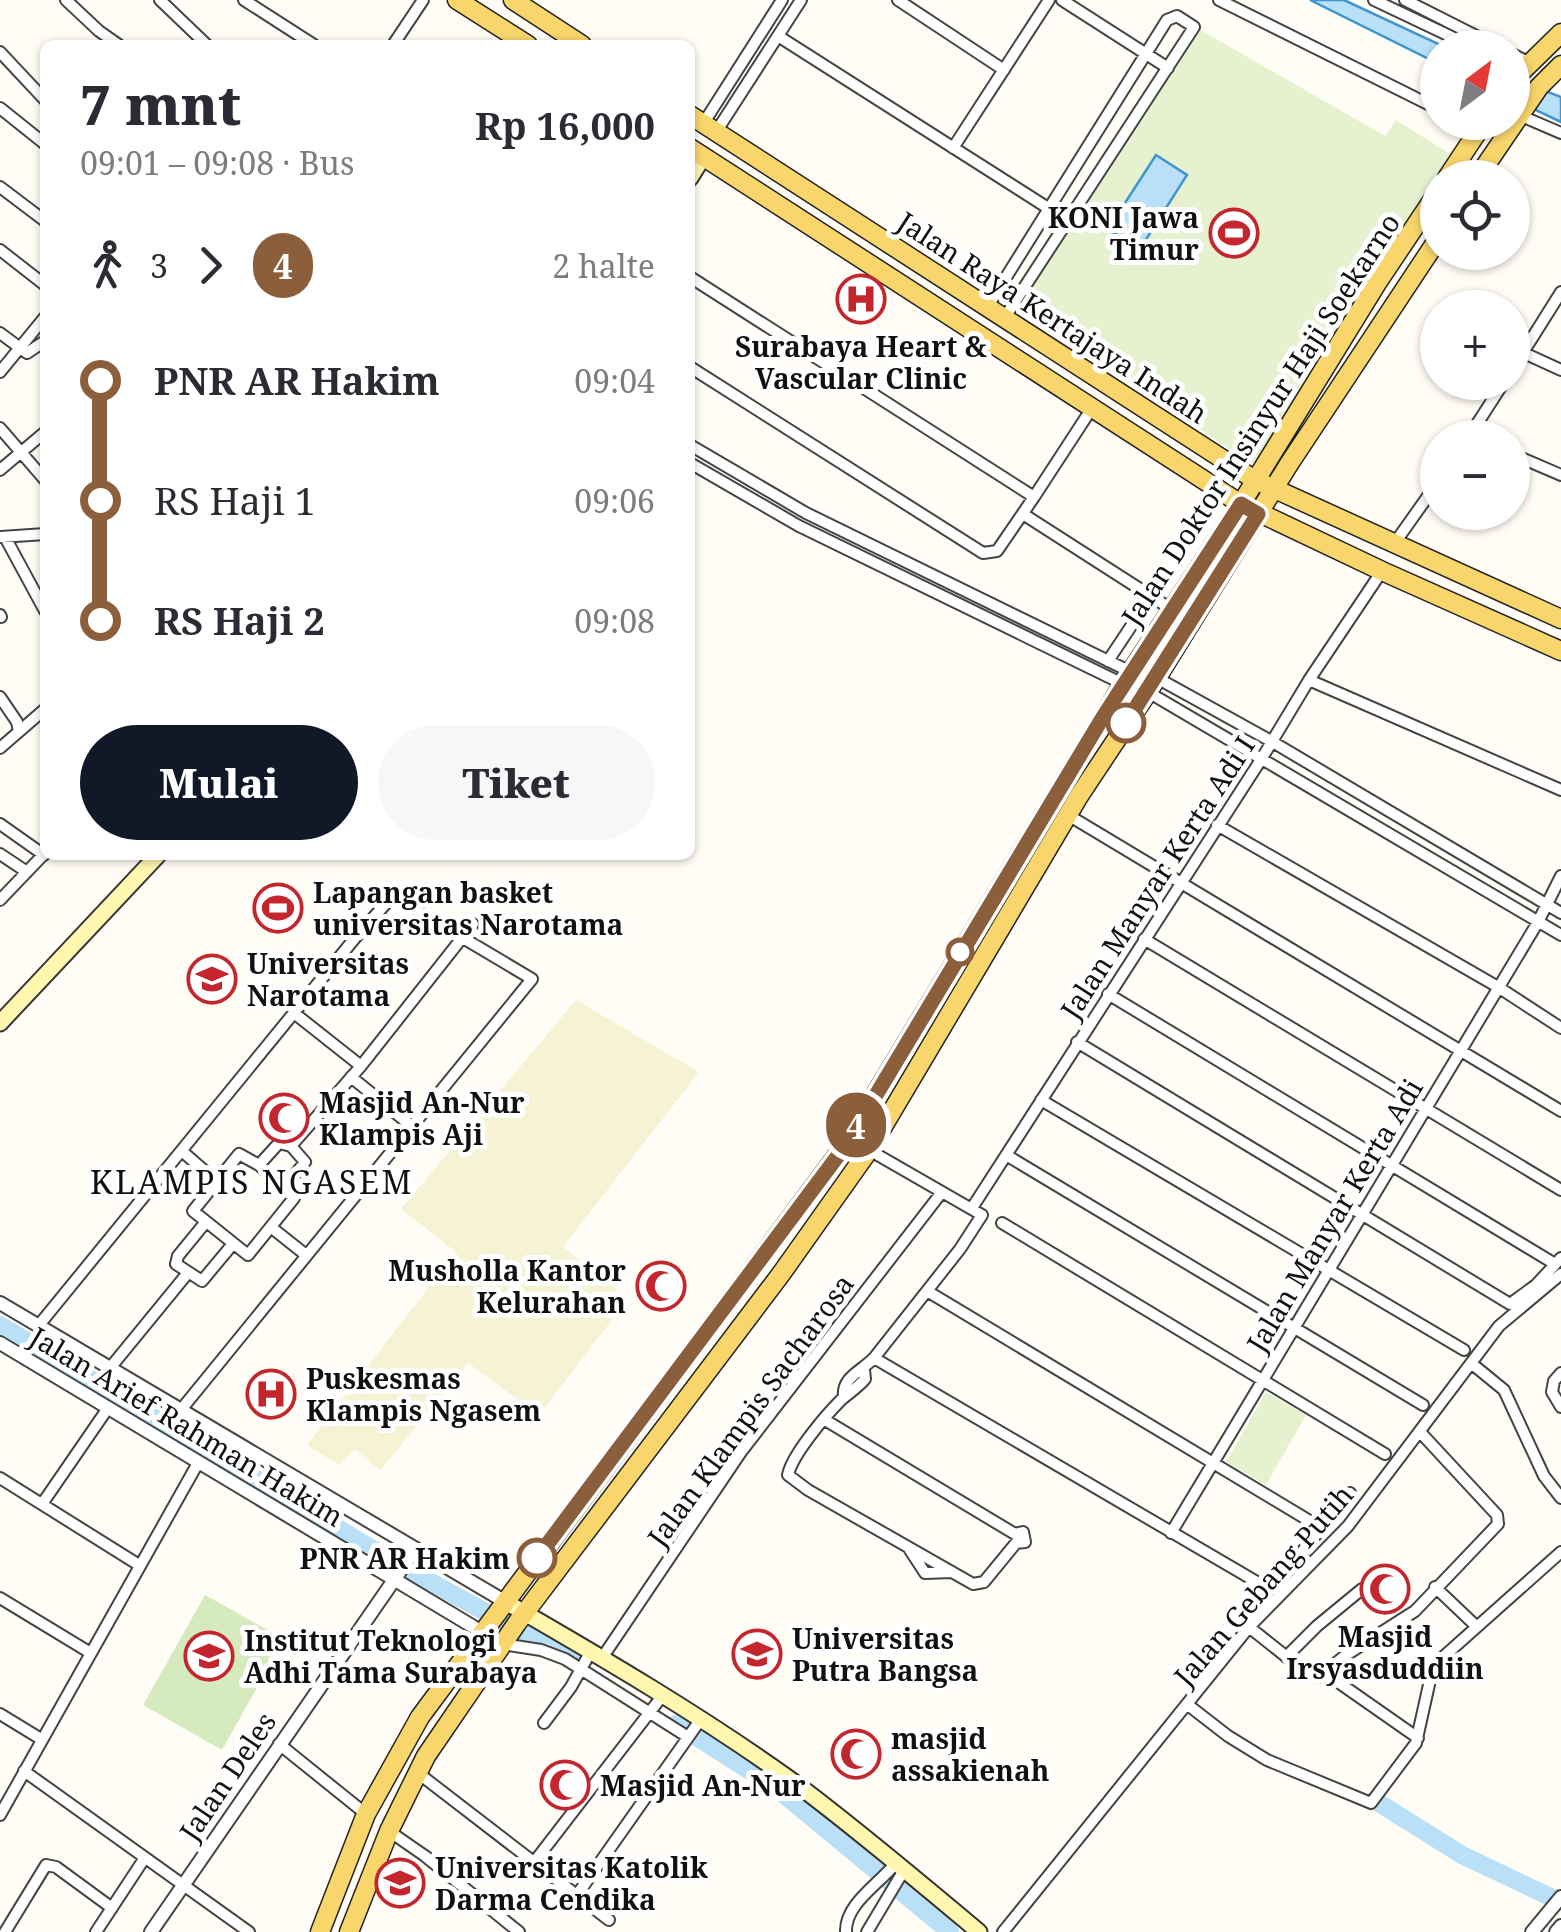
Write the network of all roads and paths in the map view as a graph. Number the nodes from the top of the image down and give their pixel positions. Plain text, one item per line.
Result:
1 (66, 0) edge
2 (160, 0) edge
3 (244, 0) edge
4 (423, 0) edge
5 (457, 0) edge
6 (513, 0) edge
7 (782, 0) edge
8 (801, 0) edge
9 (898, 0) edge
10 (1049, 0) edge
11 (1062, 0) edge
12 (1219, 0) edge
13 (1374, 0) edge
14 (1405, 0) edge
15 (1437, 30) edge
16 (1464, 30) edge
17 (1561, 33) edge
18 (778, 36) junction
19 (112, 40) edge
20 (202, 40) edge
21 (306, 40) edge
22 (396, 40) edge
23 (520, 40) edge
24 (574, 40) edge
25 (0, 52) edge
26 (1147, 54) junction
27 (1530, 58) edge
28 (1168, 68) junction
29 (1004, 70) junction
30 (1552, 79) edge
31 (40, 95) edge
32 (1420, 100) edge
33 (1530, 102) edge
34 (0, 108) edge
35 (1530, 117) edge
36 (703, 124) edge
37 (1561, 133) edge
38 (40, 140) edge
39 (1501, 140) edge
40 (953, 148) junction
41 (695, 152) edge
42 (1488, 159) edge
43 (0, 187) edge
44 (1048, 208) junction
45 (40, 217) edge
46 (1420, 230) edge
47 (1420, 241) edge
48 (0, 250) edge
49 (1420, 265) edge
50 (695, 280) edge
51 (40, 282) edge
52 (1377, 283) junction
53 (1561, 292) edge
54 (984, 304) junction
55 (1008, 319) junction
56 (40, 323) edge
57 (965, 326) junction
58 (0, 334) edge
59 (1530, 343) edge
60 (40, 345) edge
61 (995, 346) junction
62 (20, 349) junction
63 (1530, 356) edge
64 (695, 369) edge
65 (1561, 370) edge
66 (0, 372) edge
67 (1092, 408) junction
68 (0, 428) edge
69 (40, 436) edge
70 (695, 449) edge
71 (21, 452) junction
72 (1530, 462) edge
73 (695, 465) edge
74 (0, 470) edge
75 (40, 474) edge
76 (1561, 476) edge
77 (1255, 480) junction
78 (1273, 489) junction
79 (1034, 497) junction
80 (1241, 504) junction
81 (1420, 507) edge
82 (1022, 514) junction
83 (1258, 514) junction
84 (803, 519) junction
85 (40, 534) edge
86 (3, 537) edge
87 (1394, 544) junction
88 (1382, 572) junction
89 (955, 595) junction
90 (1150, 596) junction
91 (40, 602) edge
92 (1171, 609) junction
93 (1561, 619) edge
94 (1561, 651) edge
95 (1108, 660) junction
96 (1128, 678) junction
97 (1309, 680) junction
98 (1152, 685) junction
99 (0, 697) edge
100 (40, 713) edge
101 (19, 732) junction
102 (0, 748) edge
103 (1267, 749) junction
104 (1561, 790) edge
105 (1054, 798) junction
106 (1072, 809) junction
107 (0, 824) edge
108 (1217, 825) junction
109 (40, 851) edge
110 (0, 854) edge
111 (40, 858) edge
112 (153, 860) edge
113 (26, 872) junction
114 (1561, 876) edge
115 (1181, 881) junction
116 (0, 900) edge
117 (1542, 913) junction
118 (1561, 913) edge
119 (473, 924) dead end
120 (464, 936) junction
121 (1561, 936) edge
122 (1144, 939) junction
123 (1498, 987) junction
124 (1108, 994) junction
125 (294, 1013) junction
126 (0, 1022) edge
127 (1561, 1028) edge
128 (1077, 1042) junction
129 (1459, 1048) junction
130 (361, 1066) junction
131 (352, 1078) junction
132 (1041, 1100) junction
133 (1424, 1107) junction
134 (1561, 1111) edge
135 (413, 1126) junction
136 (291, 1146) junction
137 (869, 1150) junction
138 (183, 1152) junction
139 (1006, 1155) junction
140 (259, 1165) junction
141 (1389, 1165) junction
142 (216, 1181) junction
143 (285, 1187) junction
144 (1561, 1190) edge
145 (942, 1192) junction
146 (972, 1208) junction
147 (1361, 1211) junction
148 (205, 1223) junction
149 (1002, 1223) dead end
150 (272, 1228) junction
151 (774, 1241) junction
152 (232, 1245) junction
153 (306, 1255) junction
154 (794, 1255) junction
155 (762, 1259) junction
156 (1559, 1265) edge
157 (1326, 1270) junction
158 (187, 1274) junction
159 (781, 1274) junction
160 (928, 1291) junction
161 (0, 1302) edge
162 (39, 1325) junction
163 (1292, 1327) junction
164 (0, 1344) edge
165 (1464, 1350) dead end
166 (874, 1358) junction
167 (1471, 1363) junction
168 (110, 1368) junction
169 (1561, 1373) edge
170 (1262, 1380) junction
171 (1423, 1405) dead end
172 (1561, 1407) edge
173 (108, 1408) junction
174 (180, 1411) junction
175 (825, 1420) junction
176 (1421, 1433) junction
177 (1385, 1454) dead end
178 (1214, 1462) junction
179 (198, 1463) junction
180 (0, 1478) edge
181 (1350, 1493) dead end
182 (1561, 1498) edge
183 (42, 1504) junction
184 (1323, 1529) junction
185 (1171, 1532) junction
186 (1561, 1552) edge
187 (1301, 1553) dead end
188 (412, 1554) junction
189 (139, 1565) junction
190 (398, 1577) junction
191 (1262, 1585) dead end
192 (1435, 1587) junction
193 (1362, 1589) dead end
194 (0, 1598) edge
195 (500, 1606) junction
196 (521, 1618) junction
197 (1395, 1624) junction
198 (1476, 1626) junction
199 (1249, 1628) junction
200 (483, 1629) junction
201 (1405, 1637) dead end
202 (504, 1642) junction
203 (89, 1652) junction
204 (1286, 1657) junction
205 (589, 1660) junction
206 (1325, 1673) junction
207 (1188, 1705) junction
208 (656, 1706) junction
209 (0, 1714) edge
210 (544, 1723) dead end
211 (693, 1729) junction
212 (1418, 1738) junction
213 (41, 1740) junction
214 (279, 1744) junction
215 (24, 1772) junction
216 (418, 1773) junction
217 (1, 1812) edge
218 (366, 1814) junction
219 (389, 1831) junction
220 (144, 1860) junction
221 (535, 1861) junction
222 (895, 1873) junction
223 (182, 1887) junction
224 (872, 1890) junction
225 (577, 1894) junction
226 (885, 1900) junction
227 (1558, 1902) edge
228 (112, 1908) junction
229 (609, 1920) dead end
230 (1561, 1926) edge
231 (968, 1930) edge
232 (5, 1932) edge
233 (96, 1932) edge
234 (152, 1932) edge
235 (249, 1932) edge
236 (320, 1932) edge
237 (349, 1932) edge
238 (520, 1932) edge
239 (846, 1932) edge
240 (868, 1932) edge
241 (1003, 1932) edge
242 (1532, 1932) edge
243 (1556, 1932) edge

1 - 19 street
2 - 20 street
3 - 21 street
4 - 22 street
5 - 23 main road
6 - 24 main road
7 - 36 street
8 - 18 street
9 - 29 street
10 - 29 street
11 - 26 street
12 - 32 street
13 - 15 street
14 - 16 street
17 - 27 main road
18 - 36 street
18 - 40 street
25 - 31 street
26 - 28 street
26 - 28 street
26 - 44 street
28 - 55 street
29 - 40 street
30 - 33 main road
34 - 38 street
35 - 37 street
36 - 54 main road, Jalan Raya Kertajaya Indah
39 - 42 main road
40 - 44 street
41 - 57 main road, Jalan Raya Kertajaya Indah
43 - 45 street
44 - 54 street
46 - 52 main road, Jalan Doktor Insinyur Haji Soekarno
47 - 52 main road
48 - 51 street
49 - 78 main road, Jalan Doktor Insinyur Haji Soekarno
50 - 79 street
52 - 77 main road, Jalan Doktor Insinyur Haji Soekarno
53 - 59 street
54 - 55 main road, Jalan Raya Kertajaya Indah
54 - 57 main road
55 - 61 main road
55 - 77 main road, Jalan Raya Kertajaya Indah
56 - 62 street
57 - 61 main road, Jalan Raya Kertajaya Indah
58 - 62 street
60 - 62 street
61 - 67 main road, Jalan Raya Kertajaya Indah
62 - 66 street
63 - 65 street
64 - 82 street
67 - 79 street
67 - 80 main road, Jalan Raya Kertajaya Indah
68 - 71 street
69 - 71 street
70 - 84 street
71 - 74 street
71 - 75 street
72 - 76 street
73 - 84 street
77 - 78 main road, Jalan Raya Kertajaya Indah
77 - 80 main road, Jalan Doktor Insinyur Haji Soekarno
78 - 83 main road, Jalan Doktor Insinyur Haji Soekarno
78 - 87 main road, Jalan Raya Kertajaya Indah
79 - 82 street
80 - 83 main road, Jalan Raya Kertajaya Indah
80 - 92 main road, Jalan Doktor Insinyur Haji Soekarno
81 - 87 street
82 - 90 street
83 - 88 main road, Jalan Raya Kertajaya Indah
83 - 98 main road, Jalan Doktor Insinyur Haji Soekarno
84 - 89 street
85 - 86 street
86 - 91 street
87 - 93 main road, Jalan Raya Kertajaya Indah
88 - 94 main road, Jalan Raya Kertajaya Indah
88 - 97 street, Jalan Manyar Kerta Adi I
89 - 95 street
89 - 96 street
90 - 92 street
90 - 95 street
92 - 96 main road, Jalan Doktor Insinyur Haji Soekarno
95 - 96 street
96 - 105 main road, Jalan Doktor Insinyur Haji Soekarno
97 - 103 street, Jalan Manyar Kerta Adi I
97 - 104 street
98 - 103 street
98 - 103 street
98 - 106 main road, Jalan Doktor Insinyur Haji Soekarno
99 - 101 street
100 - 101 street
101 - 102 street
103 - 108 street, Jalan Manyar Kerta Adi I
103 - 117 street
103 - 117 street
105 - 106 main road
105 - 151 main road, Jalan Doktor Insinyur Haji Soekarno
106 - 115 street
106 - 137 main road, Jalan Doktor Insinyur Haji Soekarno
107 - 109 street
108 - 115 street, Jalan Manyar Kerta Adi I
108 - 123 street
110 - 113 street
111 - 113 street
112 - 126 main road
113 - 116 street
114 - 117 street, Jalan Manyar Kerta Adi
115 - 122 street, Jalan Manyar Kerta Adi I
115 - 129 street
117 - 118 street
117 - 121 street
117 - 123 street, Jalan Manyar Kerta Adi
119 - 120 street
120 - 125 street
120 - 130 street
120 - 135 street
122 - 124 street, Jalan Manyar Kerta Adi I
122 - 133 street
123 - 127 street
123 - 129 street, Jalan Manyar Kerta Adi
124 - 128 street, Jalan Manyar Kerta Adi I
124 - 141 street
125 - 130 street
125 - 138 street
128 - 132 street, Jalan Manyar Kerta Adi I
128 - 147 street
129 - 133 street, Jalan Manyar Kerta Adi
129 - 134 street
130 - 131 street
131 - 135 street
131 - 136 street
132 - 139 street, Jalan Manyar Kerta Adi I
132 - 157 street
133 - 141 street, Jalan Manyar Kerta Adi
133 - 144 street
135 - 153 street
136 - 140 street
136 - 143 street
137 - 145 street
137 - 154 main road, Jalan Doktor Insinyur Haji Soekarno
138 - 142 street
138 - 162 street
139 - 146 street, Jalan Manyar Kerta Adi I
139 - 163 street
140 - 142 street
140 - 143 street
141 - 147 street, Jalan Manyar Kerta Adi
141 - 156 street
142 - 148 street
143 - 150 street
145 - 146 street
145 - 205 street, Jalan Klampis Sacharosa
146 - 160 street, Jalan Manyar Kerta Adi I
147 - 156 street
147 - 157 street, Jalan Manyar Kerta Adi
148 - 152 street
148 - 158 street
149 - 170 street
150 - 152 street
150 - 153 street
151 - 154 main road
151 - 155 main road, Jalan Doktor Insinyur Haji Soekarno
152 - 158 street
153 - 174 street
154 - 159 main road, Jalan Doktor Insinyur Haji Soekarno
155 - 159 main road
155 - 195 main road, Jalan Doktor Insinyur Haji Soekarno
156 - 167 street, Jalan Gebang Putih
157 - 163 street, Jalan Manyar Kerta Adi
157 - 165 street
158 - 168 street
159 - 196 main road, Jalan Doktor Insinyur Haji Soekarno
160 - 166 street
160 - 178 street
161 - 162 street, Jalan Arief Rahman Hakim
162 - 168 street, Jalan Arief Rahman Hakim
163 - 170 street, Jalan Manyar Kerta Adi
163 - 171 street
164 - 173 street, Jalan Arief Rahman Hakim
166 - 175 street
166 - 185 street
167 - 176 street, Jalan Gebang Putih
167 - 182 street
168 - 174 street, Jalan Arief Rahman Hakim
169 - 172 street
170 - 177 street
170 - 178 street, Jalan Manyar Kerta Adi
173 - 179 street, Jalan Arief Rahman Hakim
173 - 183 street
174 - 188 street, Jalan Arief Rahman Hakim
175 - 175 street
176 - 192 street
176 - 199 street, Jalan Gebang Putih
178 - 184 street
178 - 185 street, Jalan Manyar Kerta Adi
179 - 189 street
179 - 190 street, Jalan Arief Rahman Hakim
180 - 183 street
181 - 184 street
183 - 189 street
184 - 187 street
185 - 191 street
186 - 198 street
188 - 190 street, Jalan Deles
188 - 195 street, Jalan Arief Rahman Hakim
189 - 203 street
190 - 200 street, Jalan Arief Rahman Hakim
190 - 214 street, Jalan Deles
192 - 197 street
192 - 198 street
193 - 204 street
194 - 203 street
195 - 196 main road, Jalan Arief Rahman Hakim
195 - 200 main road, Jalan Doktor Insinyur Haji Soekarno
196 - 202 main road, Jalan Doktor Insinyur Haji Soekarno
196 - 205 main road, Jalan Arief Rahman Hakim
197 - 201 street
197 - 206 street
198 - 212 street
199 - 204 street
199 - 207 street, Jalan Gebang Putih
200 - 202 street, Jalan Arief Rahman Hakim
200 - 218 main road, Jalan Doktor Insinyur Haji Soekarno
202 - 205 street
202 - 216 main road, Jalan Doktor Insinyur Haji Soekarno
203 - 213 street
204 - 206 street
205 - 208 main road, Jalan Arief Rahman Hakim
205 - 210 street, Jalan Klampis Sacharosa
206 - 212 street
207 - 212 street
207 - 241 street, Jalan Gebang Putih
208 - 211 main road, Jalan Arief Rahman Hakim
208 - 221 street
209 - 213 street
211 - 222 main road, Jalan Arief Rahman Hakim
211 - 225 street
213 - 215 street
214 - 218 street
214 - 223 street, Jalan Deles
215 - 217 street
215 - 220 street
216 - 219 main road, Jalan Doktor Insinyur Haji Soekarno
216 - 221 street
218 - 236 main road, Jalan Doktor Insinyur Haji Soekarno
219 - 237 main road, Jalan Doktor Insinyur Haji Soekarno
219 - 238 street
220 - 223 street
220 - 228 street
221 - 225 street
222 - 224 street
222 - 226 street
222 - 231 main road, Jalan Arief Rahman Hakim
223 - 234 street, Jalan Deles
223 - 235 street
224 - 226 street
224 - 239 street
225 - 229 street
226 - 240 street
227 - 242 street
228 - 232 street
228 - 233 street
230 - 243 street

